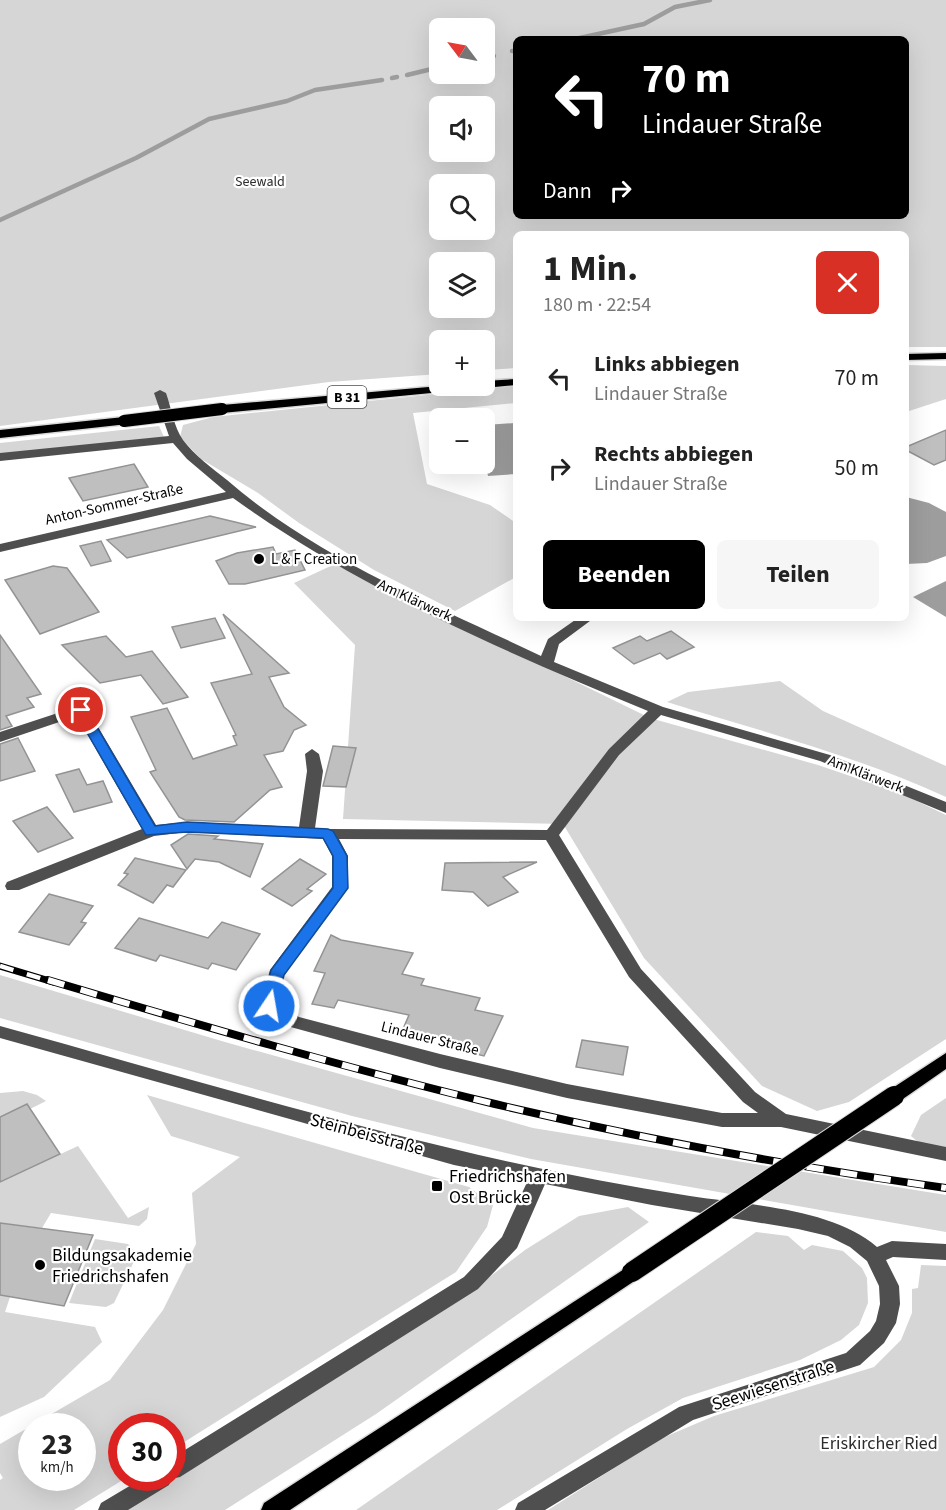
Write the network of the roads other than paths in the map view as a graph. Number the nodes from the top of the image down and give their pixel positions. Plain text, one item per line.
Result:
1 (946, 356) edge
2 (909, 357) edge
3 (513, 382) edge
4 (495, 383) edge
5 (429, 390) edge
6 (160, 393) dead end
7 (0, 434) edge
8 (176, 439) junction
9 (0, 457) edge
10 (235, 494) junction
11 (0, 548) edge
12 (583, 621) edge
13 (546, 664) junction
14 (658, 710) junction
15 (0, 737) edge
16 (312, 754) dead end
17 (946, 808) edge
18 (151, 831) junction
19 (306, 833) junction
20 (328, 834) junction
21 (551, 835) junction
22 (13, 886) dead end
23 (0, 1032) edge
24 (946, 1060) edge
25 (782, 1120) junction
26 (946, 1154) edge
27 (539, 1176) junction
28 (946, 1252) edge
29 (874, 1256) junction
30 (186, 1461) edge
31 (140, 1491) edge
32 (109, 1510) edge
33 (272, 1510) edge
34 (526, 1510) edge

1 - 2 main road
3 - 4 main road
5 - 7 main road, B 31, bridge
6 - 8 street
8 - 9 street
8 - 10 street, Am Klärwerk
10 - 11 street, Anton-Sommer-Straße
10 - 13 street, Am Klärwerk
12 - 13 street
13 - 14 street, Am Klärwerk
14 - 17 street, Am Klärwerk
14 - 21 street
15 - 18 street
16 - 19 street
18 - 19 street
18 - 22 street
19 - 20 street
20 - 21 street
20 - 25 street, Lindauer Straße
21 - 25 street, Lindauer Straße
23 - 27 street, Steinbeisstraße
24 - 33 main road, bridge
25 - 26 street, Lindauer Straße
27 - 29 street, Steinbeisstraße
27 - 30 street
28 - 29 street
29 - 34 street, Seewiesenstraße
31 - 32 street

